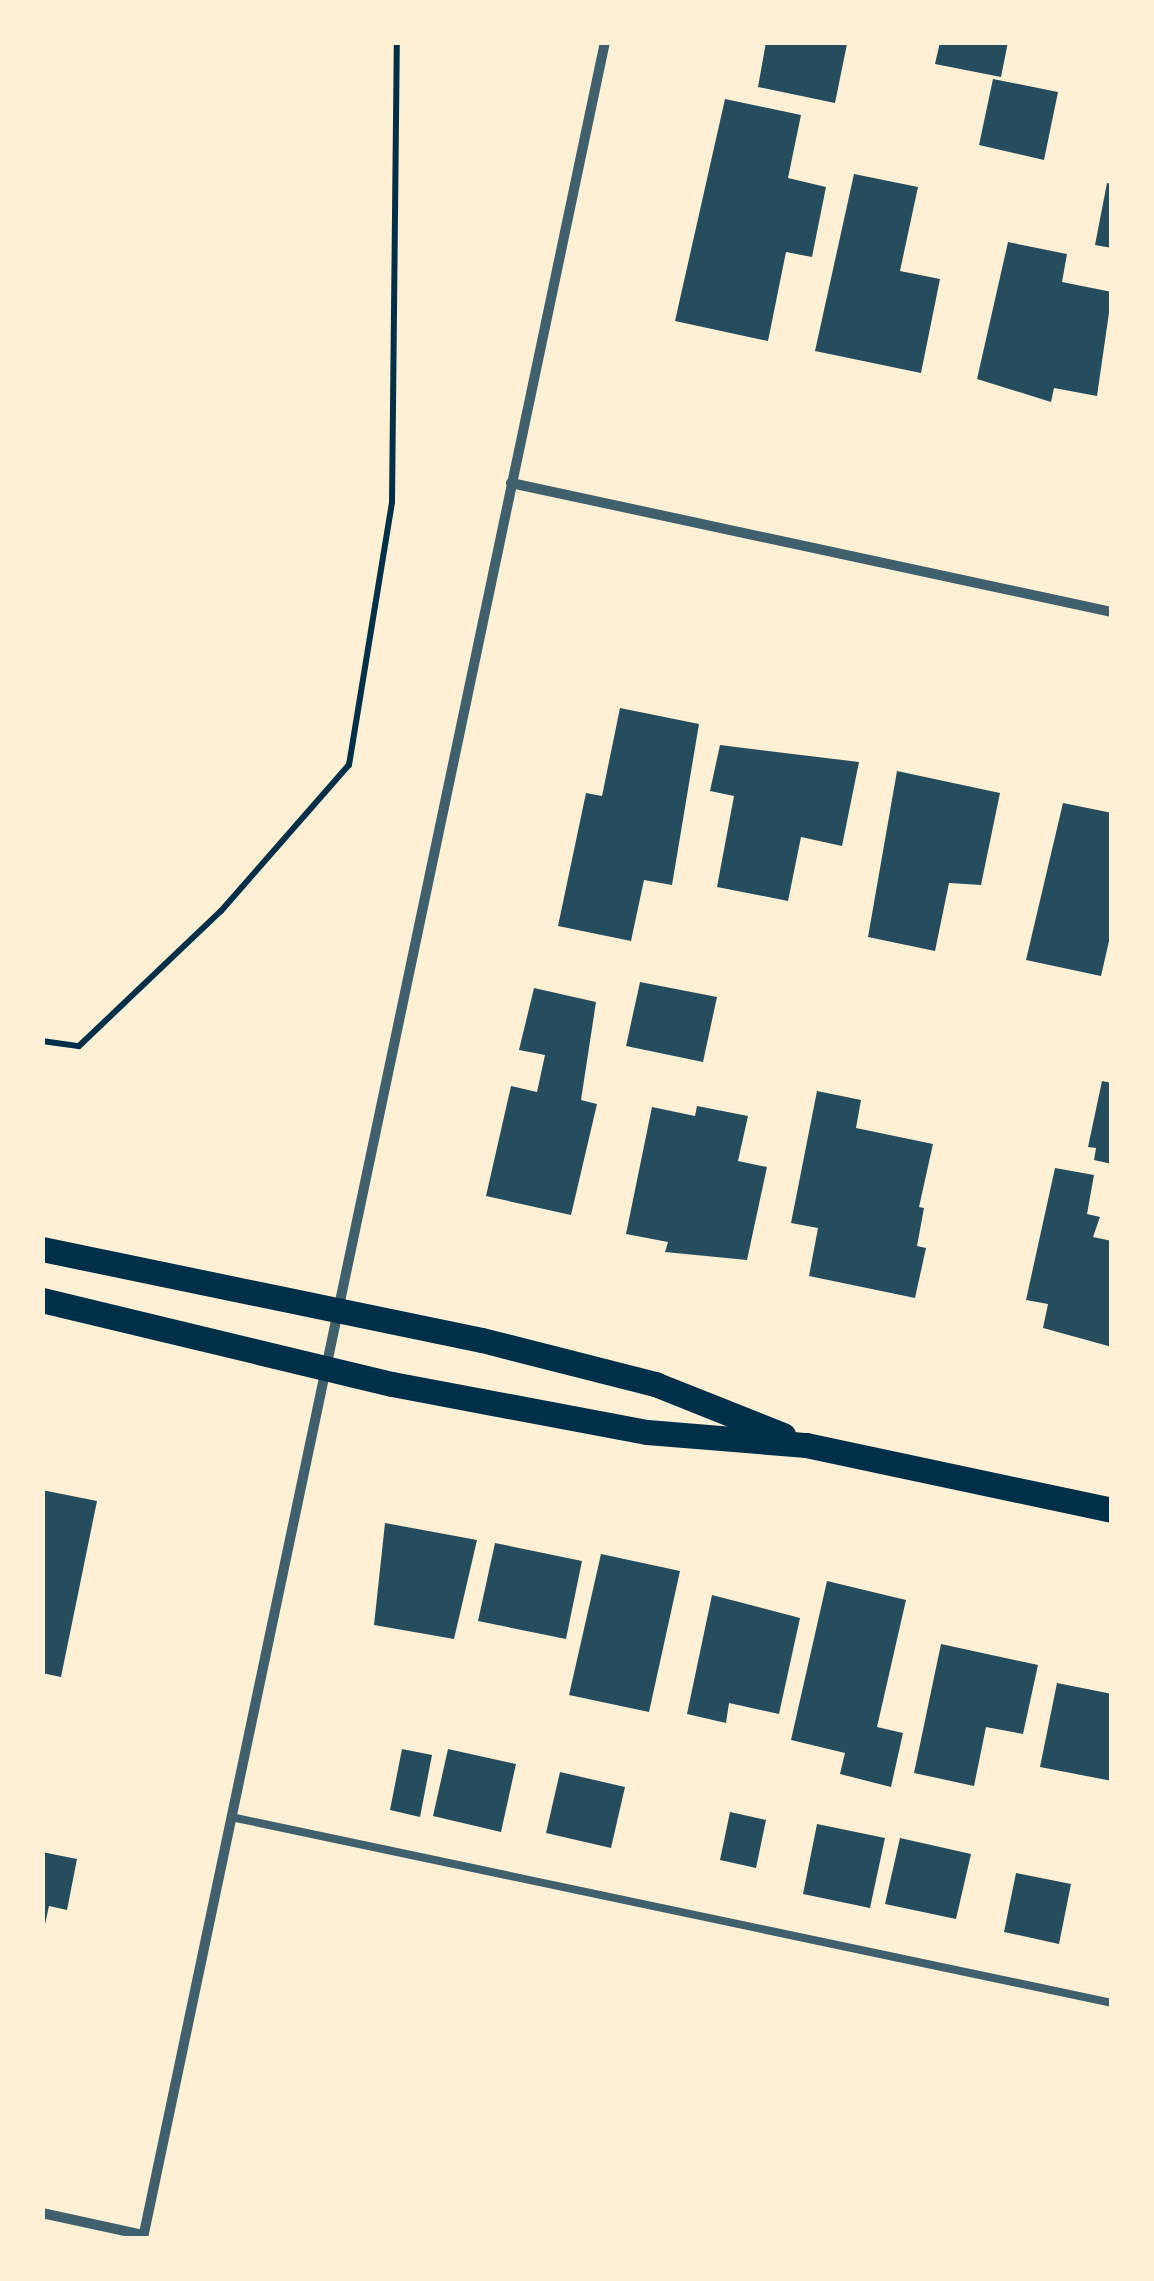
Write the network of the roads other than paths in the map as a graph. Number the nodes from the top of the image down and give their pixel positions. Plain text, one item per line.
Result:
1 (605, 42) edge
2 (512, 484) junction
3 (1112, 612) edge
4 (42, 1249) edge
5 (42, 1300) edge
6 (337, 1310) junction
7 (325, 1371) junction
8 (806, 1445) junction
9 (1112, 1510) edge
10 (231, 1817) junction
11 (1112, 2004) edge
12 (42, 2213) edge
13 (143, 2236) edge

1 - 2 street
2 - 3 street
2 - 6 street
4 - 6 main road
5 - 7 main road
6 - 7 street
6 - 8 main road
7 - 8 main road
7 - 10 street
8 - 9 main road
10 - 11 lane
10 - 13 street
12 - 13 street

